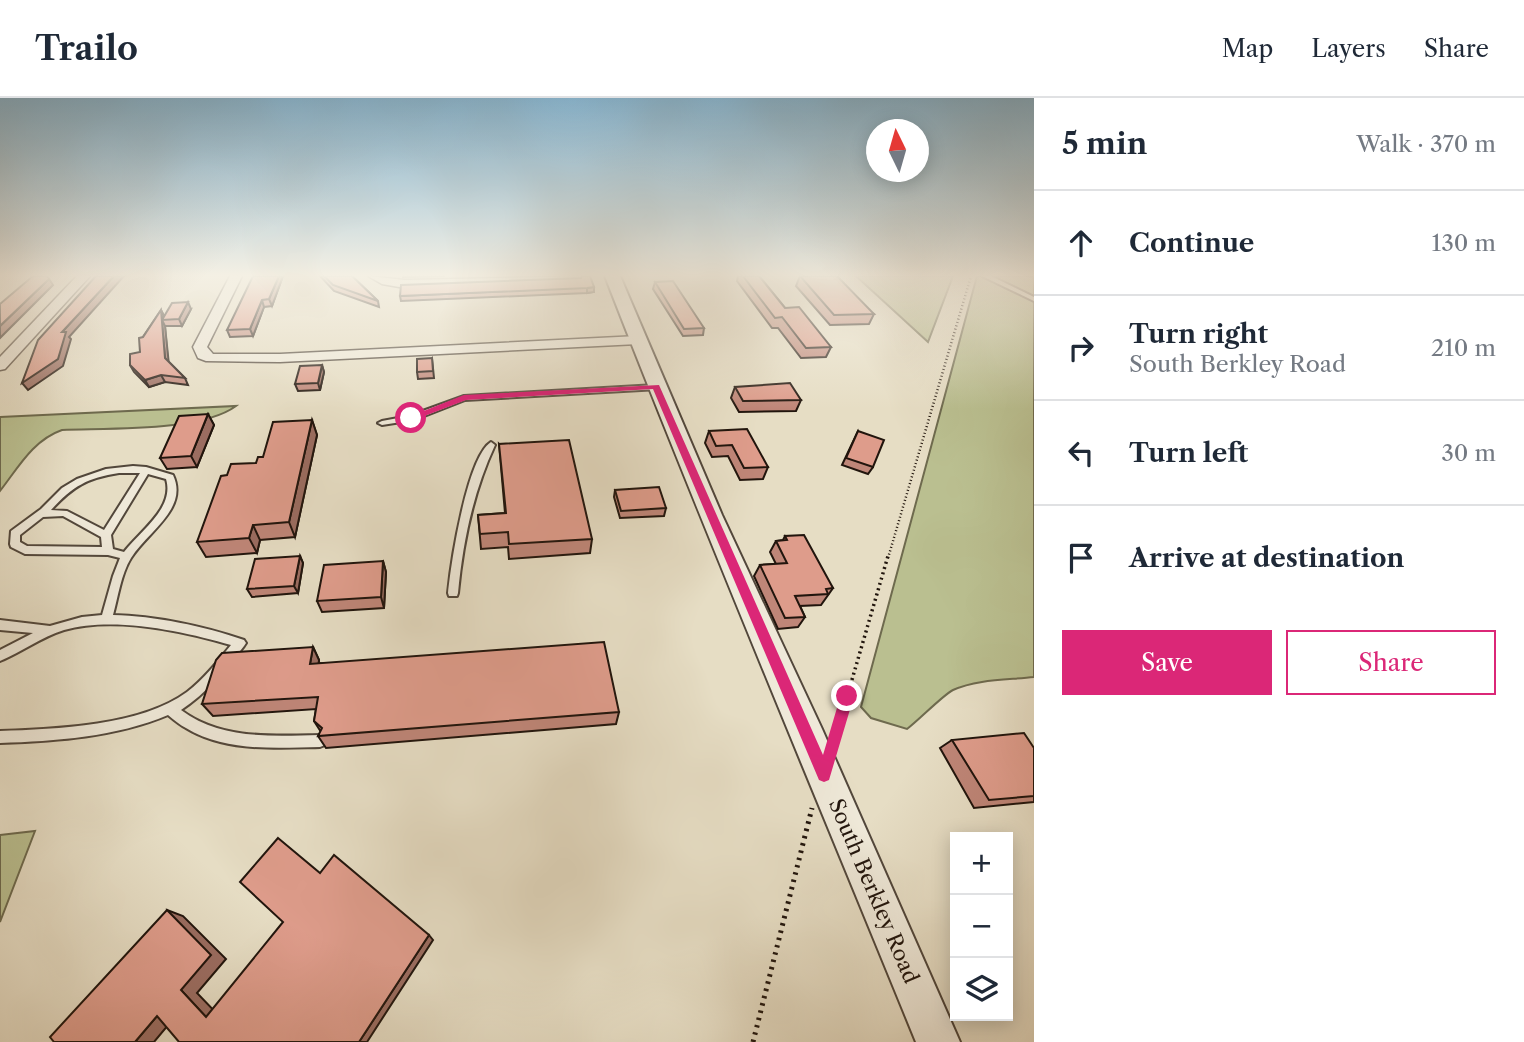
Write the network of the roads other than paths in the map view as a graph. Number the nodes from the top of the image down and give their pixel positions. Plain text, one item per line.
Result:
1 (43, 320) edge
2 (213, 320) edge
3 (630, 320) edge
4 (638, 340) junction
5 (0, 366) edge
6 (656, 387) junction
7 (382, 423) dead end
8 (491, 445) dead end
9 (146, 470) junction
10 (41, 514) junction
11 (106, 535) junction
12 (108, 551) junction
13 (126, 556) junction
14 (453, 593) dead end
15 (107, 618) junction
16 (0, 625) edge
17 (49, 629) junction
18 (0, 656) edge
19 (171, 710) junction
20 (0, 737) edge
21 (320, 741) edge
22 (938, 1042) edge

1 - 5 street
2 - 4 street
3 - 4 street, South Berkley Road
4 - 6 street, South Berkley Road
6 - 7 lane
6 - 22 street, South Berkley Road
8 - 14 lane
9 - 10 lane
9 - 11 lane
9 - 13 lane
10 - 11 lane
10 - 12 lane
11 - 12 lane
12 - 13 lane
13 - 15 lane
15 - 17 lane
15 - 19 lane
16 - 17 lane
17 - 18 lane
19 - 20 lane
19 - 21 lane

